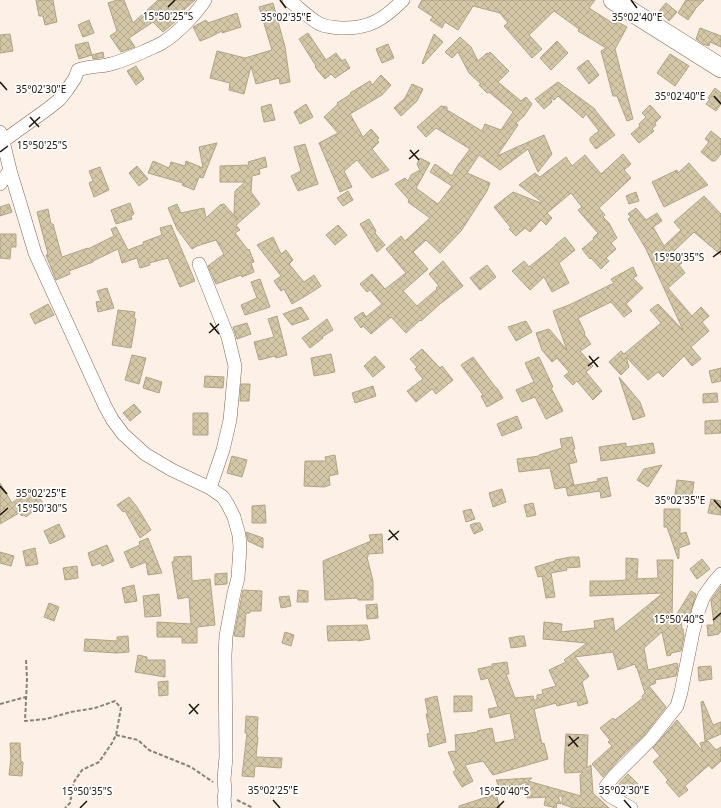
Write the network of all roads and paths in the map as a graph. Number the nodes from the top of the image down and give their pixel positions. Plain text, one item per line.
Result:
1 (206, 0) edge
2 (289, 0) edge
3 (403, 0) edge
4 (613, 0) edge
5 (721, 68) edge
6 (2, 136) edge
7 (10, 170) junction
8 (0, 184) edge
9 (199, 264) dead end
10 (210, 488) junction
11 (721, 574) edge
12 (26, 660) dead end
13 (26, 697) junction
14 (0, 704) edge
15 (116, 735) junction
16 (225, 791) junction
17 (65, 808) edge
18 (224, 808) edge
19 (253, 808) edge
20 (631, 808) edge

1 - 6 street
2 - 3 street
4 - 5 main road
6 - 7 street
7 - 8 street
7 - 10 street
9 - 10 street
10 - 16 street
11 - 20 street
12 - 13 path
13 - 14 path
13 - 15 path
15 - 16 path
15 - 17 path
16 - 18 street
16 - 19 path

